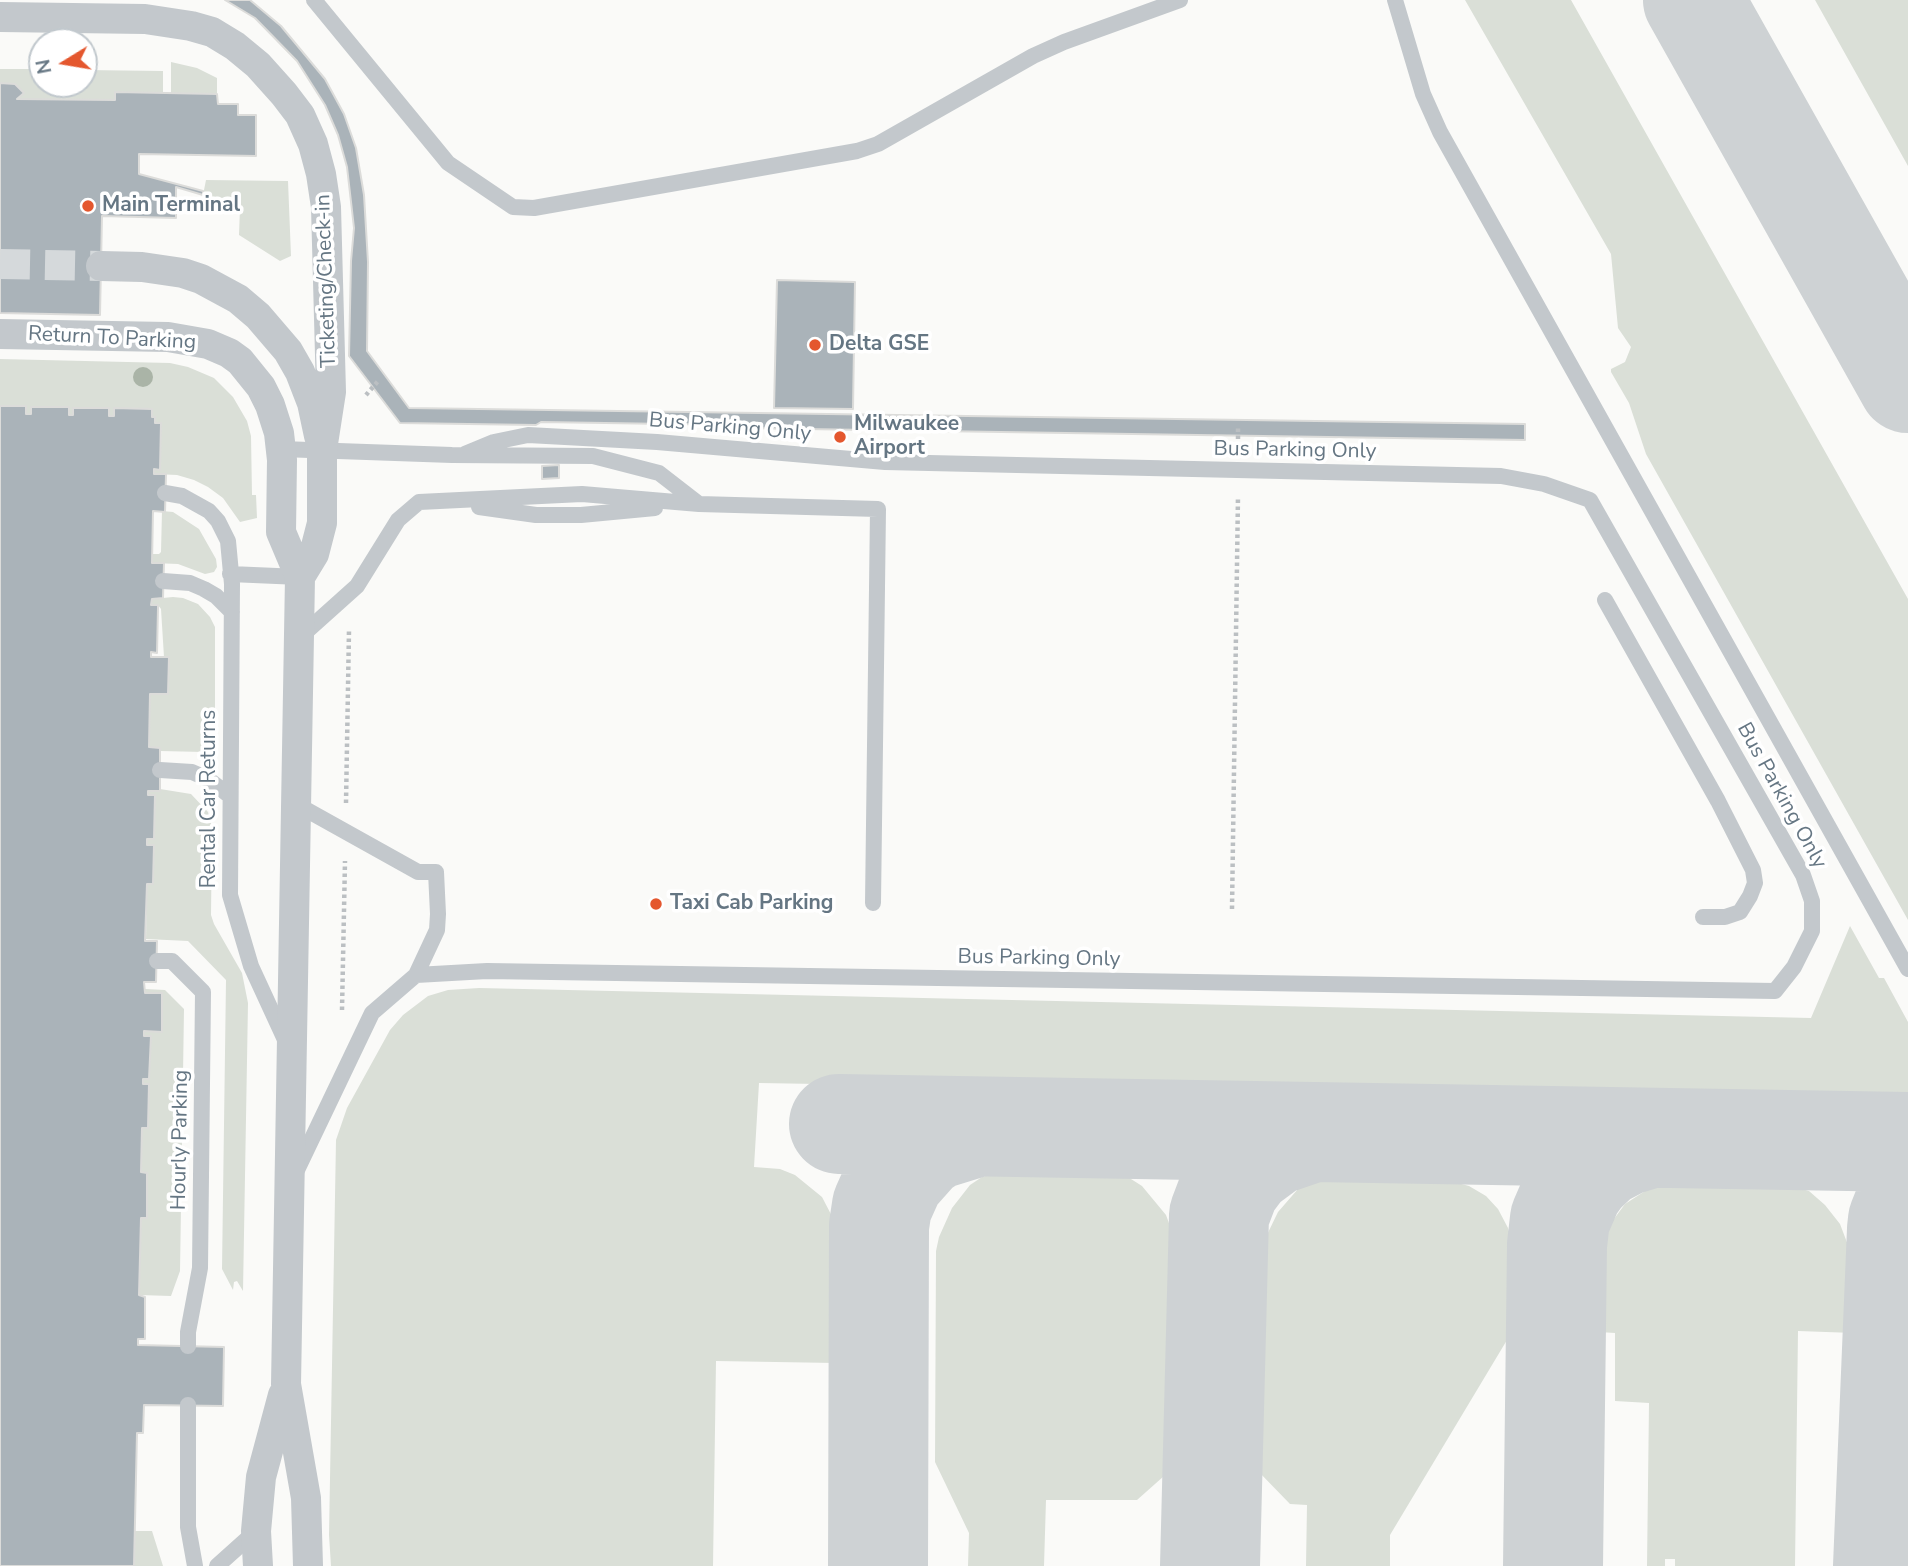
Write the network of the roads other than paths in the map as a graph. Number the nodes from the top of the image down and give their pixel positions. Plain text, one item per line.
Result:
1 (314, 0) edge
2 (1180, 0) edge
3 (1395, 0) edge
4 (0, 17) edge
5 (101, 266) tunnel mouth
6 (0, 334) edge
7 (281, 449) junction
8 (322, 450) junction
9 (465, 454) junction
10 (165, 493) dead end
11 (699, 504) junction
12 (230, 574) junction
13 (300, 577) junction
14 (163, 581) dead end
15 (1605, 600) dead end
16 (232, 612) junction
17 (299, 638) junction
18 (160, 770) dead end
19 (230, 796) junction
20 (296, 804) junction
21 (873, 903) dead end
22 (1703, 917) dead end
23 (157, 961) dead end
24 (1908, 969) edge
25 (416, 975) junction
26 (293, 1057) junction
27 (290, 1184) junction
28 (188, 1346) dead end
29 (286, 1384) junction
30 (188, 1405) dead end
31 (256, 1531) junction
32 (195, 1566) edge
33 (217, 1566) edge
34 (258, 1566) edge
35 (308, 1566) edge

1 - 2 lane
3 - 24 lane
4 - 8 street, Ticketing/Check-in
5 - 8 street
6 - 7 street, Return To Parking
7 - 8 lane
7 - 13 street, Return To Parking
8 - 9 lane
8 - 13 street
9 - 11 lane
9 - 25 lane, Bus Parking Only
10 - 12 lane, Rental Car Returns
11 - 17 lane
11 - 21 lane
12 - 13 lane
12 - 16 lane, Rental Car Returns
13 - 17 street
14 - 16 lane
15 - 22 lane
16 - 19 lane, Rental Car Returns
17 - 20 street
18 - 19 lane
19 - 26 lane, Rental Car Returns
20 - 25 lane
20 - 26 street
23 - 28 lane, Hourly Parking
25 - 27 lane
26 - 27 street
27 - 29 street
29 - 31 street
29 - 35 street
30 - 32 lane
31 - 33 lane
31 - 34 street

